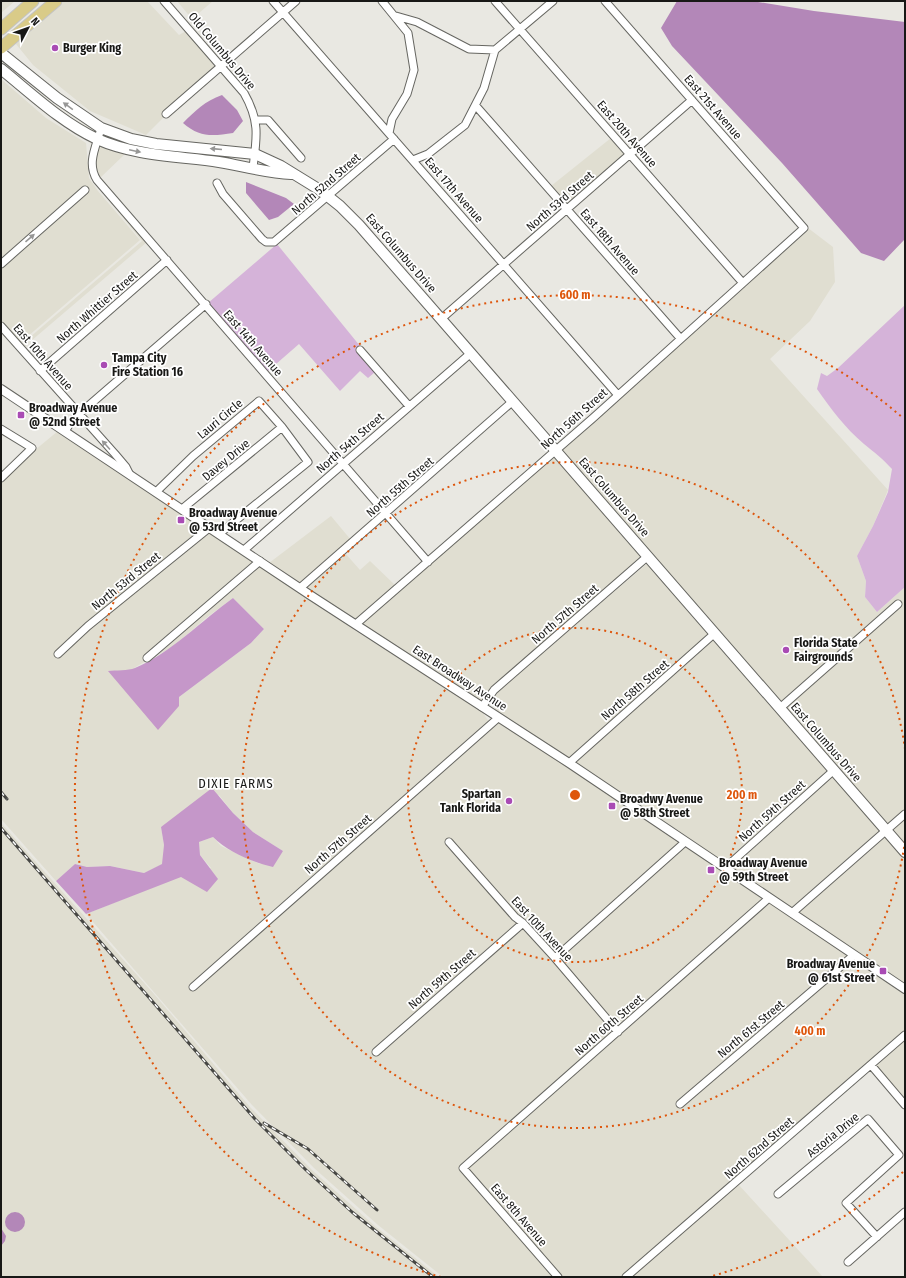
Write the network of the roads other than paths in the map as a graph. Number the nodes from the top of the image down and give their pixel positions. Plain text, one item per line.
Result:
1 (33, 1) edge
2 (56, 1) edge
3 (164, 1) edge
4 (273, 1) edge
5 (296, 1) edge
6 (382, 1) edge
7 (496, 1) edge
8 (552, 1) edge
9 (606, 1) edge
10 (283, 12) junction
11 (396, 16) junction
12 (417, 22) junction
13 (1, 29) edge
14 (520, 29) junction
15 (408, 33) junction
16 (1, 48) edge
17 (495, 50) junction
18 (1, 53) edge
19 (221, 66) junction
20 (1, 70) edge
21 (692, 100) junction
22 (476, 106) junction
23 (166, 114) dead end
24 (256, 120) junction
25 (101, 128) junction
26 (389, 133) junction
27 (98, 139) junction
28 (394, 139) junction
29 (255, 154) junction
30 (630, 154) junction
31 (301, 158) dead end
32 (413, 160) junction
33 (253, 167) junction
34 (291, 174) junction
35 (217, 183) dead end
36 (85, 190) dead end
37 (329, 197) junction
38 (567, 210) junction
39 (804, 228) joint
40 (168, 260) junction
41 (1, 264) edge
42 (504, 264) junction
43 (742, 282) junction
44 (206, 304) junction
45 (441, 319) junction
46 (1, 326) edge
47 (680, 338) junction
48 (360, 350) dead end
49 (471, 353) junction
50 (40, 371) junction
51 (1, 389) edge
52 (617, 394) junction
53 (513, 401) junction
54 (409, 406) junction
55 (79, 414) junction
56 (282, 427) junction
57 (1, 429) edge
58 (65, 431) junction
59 (556, 450) junction
60 (343, 463) junction
61 (130, 475) junction
62 (1, 478) edge
63 (156, 492) junction
64 (182, 509) junction
65 (386, 513) junction
66 (209, 528) junction
67 (219, 534) junction
68 (244, 550) junction
69 (648, 556) junction
70 (260, 561) junction
71 (428, 562) junction
72 (300, 588) junction
73 (898, 604) dead end
74 (356, 624) junction
75 (715, 633) junction
76 (58, 654) dead end
77 (147, 658) dead end
78 (482, 707) junction
79 (780, 708) junction
80 (498, 718) junction
81 (569, 763) junction
82 (834, 771) junction
83 (905, 814) edge
84 (886, 831) junction
85 (449, 842) dead end
86 (685, 842) junction
87 (905, 852) edge
88 (726, 868) junction
89 (769, 898) junction
90 (792, 913) junction
91 (523, 922) junction
92 (854, 955) junction
93 (555, 958) junction
94 (193, 987) dead end
95 (905, 988) edge
96 (618, 1032) junction
97 (905, 1035) edge
98 (376, 1052) dead end
99 (871, 1065) junction
100 (680, 1104) dead end
101 (905, 1105) edge
102 (463, 1168) joint
103 (778, 1194) dead end
104 (905, 1212) edge
105 (877, 1237) junction
106 (848, 1262) dead end
107 (558, 1277) edge
108 (626, 1277) edge

1 - 13 main road
2 - 16 main road
3 - 19 street, Old Columbus Drive
4 - 10 street, East 17th Avenue
5 - 10 street
6 - 11 street
7 - 14 street, East 20th Avenue
8 - 14 street
9 - 21 street, East 21st Avenue
10 - 19 street
10 - 26 street, East 17th Avenue
11 - 12 street
11 - 15 street
12 - 15 street
12 - 17 street
14 - 17 street
14 - 30 street, East 20th Avenue
15 - 26 street
17 - 22 street
25 -> 18 main road, East Columbus Drive
19 - 23 street
19 - 24 street, Old Columbus Drive
20 - 27 main road, East Columbus Drive
21 - 30 street, North 53rd Street
21 - 39 street, East 21st Avenue
22 - 32 street
22 - 38 street, East 18th Avenue
24 - 29 street, Old Columbus Drive
24 - 31 street
25 - 27 street, East 14th Avenue
29 -> 25 main road, East Columbus Drive
26 - 28 street, East 17th Avenue
27 -> 33 main road, East Columbus Drive
27 - 40 street, East 14th Avenue
28 - 32 street, East 17th Avenue
28 - 37 street, North 52nd Street
29 - 33 street, Old Columbus Drive
29 - 34 main road, East Columbus Drive
30 - 38 street, North 53rd Street
30 - 43 street, East 20th Avenue
32 - 42 street, East 17th Avenue
33 - 34 main road, East Columbus Drive
34 - 37 main road, East Columbus Drive
35 - 37 street, North 52nd Street
41 -> 36 street
37 - 45 main road, East Columbus Drive
38 - 42 street, North 53rd Street
38 - 47 street, East 18th Avenue
39 - 43 street, North 56th Street
40 - 44 street, East 14th Avenue
40 - 50 street, North Whittier Street
42 - 45 street, North 53rd Street
42 - 52 street, East 17th Avenue
43 - 47 street, North 56th Street
44 - 55 street
44 - 60 street, East 14th Avenue
45 - 49 main road, East Columbus Drive
46 - 50 street, East 10th Avenue
47 - 52 street, North 56th Street
48 - 54 street
49 - 53 main road, East Columbus Drive
49 - 54 street, North 54th Street
50 - 55 street, East 10th Avenue
51 - 58 street, East Broadway Avenue
52 - 59 street, North 56th Street
53 - 59 main road, East Columbus Drive
53 - 65 street, North 55th Street
54 - 60 street, North 54th Street
55 - 58 street
61 -> 55 street, East 10th Avenue
56 - 63 street, Lauri Circle
56 - 64 street, Davey Drive
56 - 67 street, Lauri Circle
57 - 62 street
58 - 61 street, East Broadway Avenue
59 - 69 main road, East Columbus Drive
59 - 71 street, North 56th Street
60 - 65 street, East 14th Avenue
60 - 68 street, North 54th Street
61 - 63 street, East Broadway Avenue
63 - 64 street, East Broadway Avenue
64 - 66 street, East Broadway Avenue
65 - 71 street, East 14th Avenue
65 - 72 street, North 55th Street
66 - 67 street, East Broadway Avenue
66 - 76 street, North 53rd Street
67 - 68 street, East Broadway Avenue
68 - 70 street, East Broadway Avenue
69 - 75 main road, East Columbus Drive
69 - 78 street, North 57th Street
70 - 72 street, East Broadway Avenue
70 - 77 street
71 - 74 street, North 56th Street
72 - 74 street, East Broadway Avenue
73 - 79 street
74 - 78 street, East Broadway Avenue
75 - 79 main road, East Columbus Drive
75 - 81 street, North 58th Street
78 - 80 street, East Broadway Avenue
79 - 82 main road, East Columbus Drive
80 - 81 street, East Broadway Avenue
80 - 94 street, North 57th Street
81 - 86 street, East Broadway Avenue
82 - 84 main road, East Columbus Drive
82 - 88 street, North 59th Street
83 - 84 street
84 - 87 main road, East Columbus Drive
84 - 90 street
85 - 91 street, East 10th Avenue
86 - 88 street, East Broadway Avenue
86 - 93 street
88 - 89 street, East Broadway Avenue
89 - 90 street, East Broadway Avenue
89 - 96 street, North 60th Street
90 - 92 street, East Broadway Avenue
91 - 93 street, East 10th Avenue
91 - 98 street, North 59th Street
92 - 95 street, East Broadway Avenue
92 - 100 street, North 61st Street
93 - 96 street, East 10th Avenue
96 - 102 street, North 60th Street
97 - 99 street, North 62nd Street
99 - 101 street
99 - 108 street, North 62nd Street
102 - 107 street, East 8th Avenue
103 - 105 street, Astoria Drive
104 - 105 street
105 - 106 street

